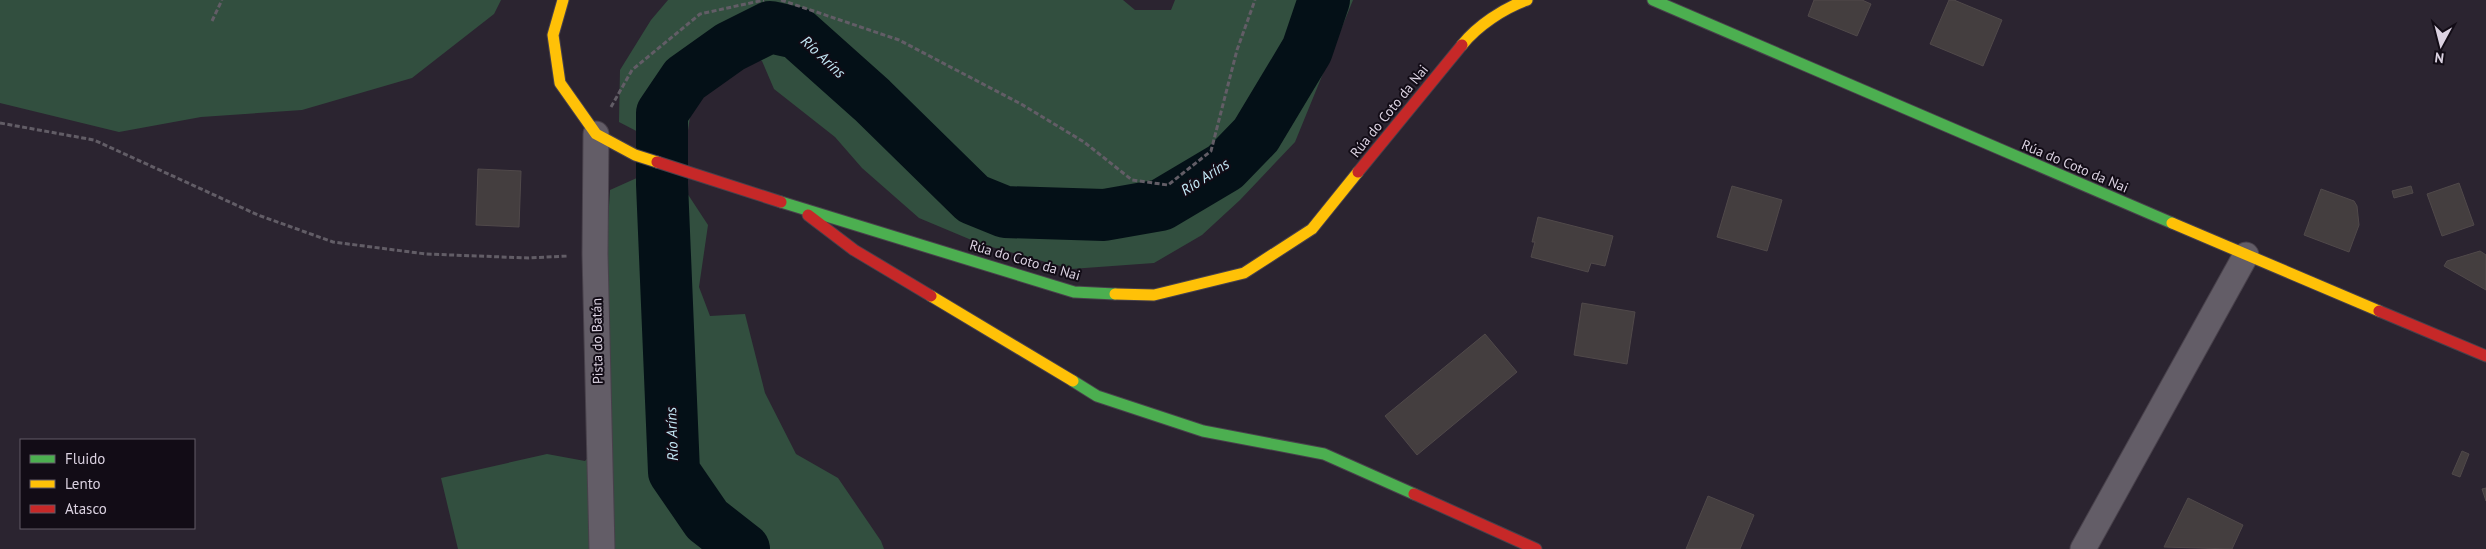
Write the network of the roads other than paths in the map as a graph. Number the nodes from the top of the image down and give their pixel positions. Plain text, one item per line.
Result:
1 (563, 0) edge
2 (1527, 0) edge
3 (1653, 0) edge
4 (596, 134) junction
5 (792, 204) junction
6 (2246, 256) junction
7 (2486, 356) edge
8 (602, 549) edge
9 (1536, 549) edge
10 (2083, 549) edge

1 - 4 street
2 - 5 street, Rúa do Coto da Nai
3 - 6 street, Rúa do Coto da Nai
4 - 5 street, Rúa do Coto da Nai
4 - 8 street, Pista do Batán
5 - 9 street
6 - 7 street, Rúa do Coto da Nai
6 - 10 street

